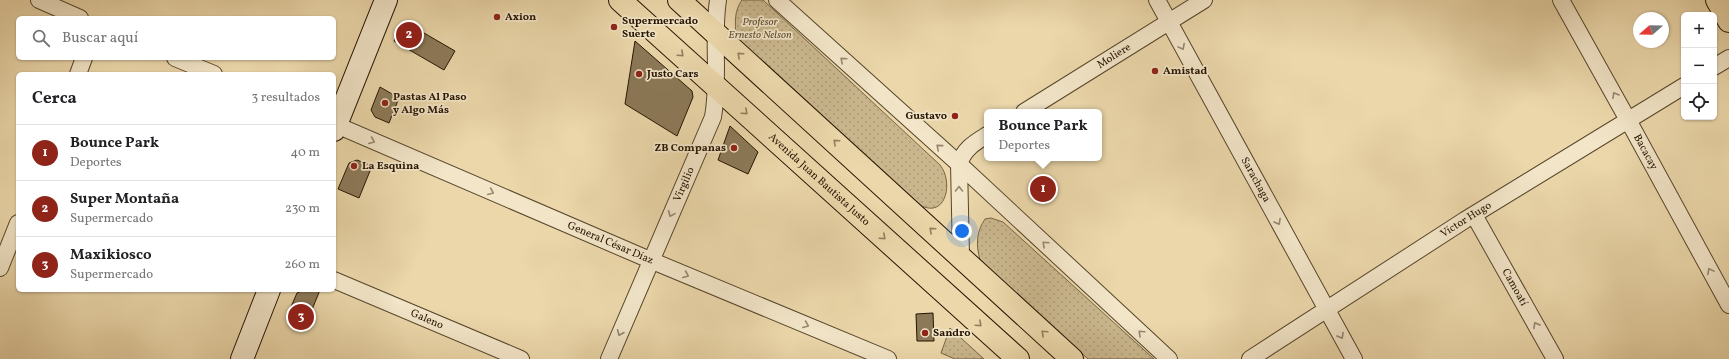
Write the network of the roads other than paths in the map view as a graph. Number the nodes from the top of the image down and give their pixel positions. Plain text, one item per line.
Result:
1 (39, 0) edge
2 (386, 0) edge
3 (620, 0) edge
4 (679, 0) edge
5 (718, 0) edge
6 (777, 0) edge
7 (1157, 0) edge
8 (1204, 0) edge
9 (1560, 0) edge
10 (1717, 0) edge
11 (75, 16) edge
12 (1729, 21) edge
13 (1168, 22) junction
14 (715, 32) junction
15 (1729, 58) edge
16 (83, 60) edge
17 (180, 60) edge
18 (1717, 65) edge
19 (79, 72) edge
20 (209, 72) edge
21 (716, 86) junction
22 (1681, 88) edge
23 (1029, 109) edge
24 (1628, 120) junction
25 (336, 124) edge
26 (336, 126) edge
27 (984, 137) edge
28 (958, 164) junction
29 (1474, 215) junction
30 (16, 228) edge
31 (961, 256) junction
32 (650, 260) junction
33 (0, 268) edge
34 (336, 281) edge
35 (268, 292) edge
36 (1729, 305) edge
37 (1326, 310) junction
38 (242, 359) edge
39 (521, 359) edge
40 (609, 359) edge
41 (888, 359) edge
42 (1018, 359) edge
43 (1072, 359) edge
44 (1169, 359) edge
45 (1250, 359) edge
46 (1354, 359) edge
47 (1555, 359) edge

1 - 11 street
2 - 25 main road
3 -> 21 main road, Avenida Juan Bautista Justo
4 - 14 main road
5 - 14 street, Virgilio
28 -> 6 street
7 - 13 street, Sarachaga
8 - 13 street, Moliere
24 -> 9 street, Bacacay
10 - 12 main road
13 - 23 street, Moliere
13 -> 37 street, Sarachaga
14 - 21 street, Virgilio
31 -> 14 main road
15 - 18 street
16 - 19 street
17 - 20 street
21 -> 32 street, Virgilio
21 -> 42 main road, Avenida Juan Bautista Justo
22 - 24 street, Víctor Hugo
24 - 29 street, Víctor Hugo
36 -> 24 street, Bacacay
26 -> 32 street, General César Díaz
27 - 28 street
31 -> 28 street
44 -> 28 street
29 - 37 street, Víctor Hugo
47 -> 29 street, Camoatí
30 - 33 street
43 -> 31 main road
32 -> 40 street, Virgilio
32 -> 41 street, General César Díaz
34 - 39 street, Galeno
35 - 38 main road
37 - 45 street, Víctor Hugo
37 -> 46 street, Sarachaga

